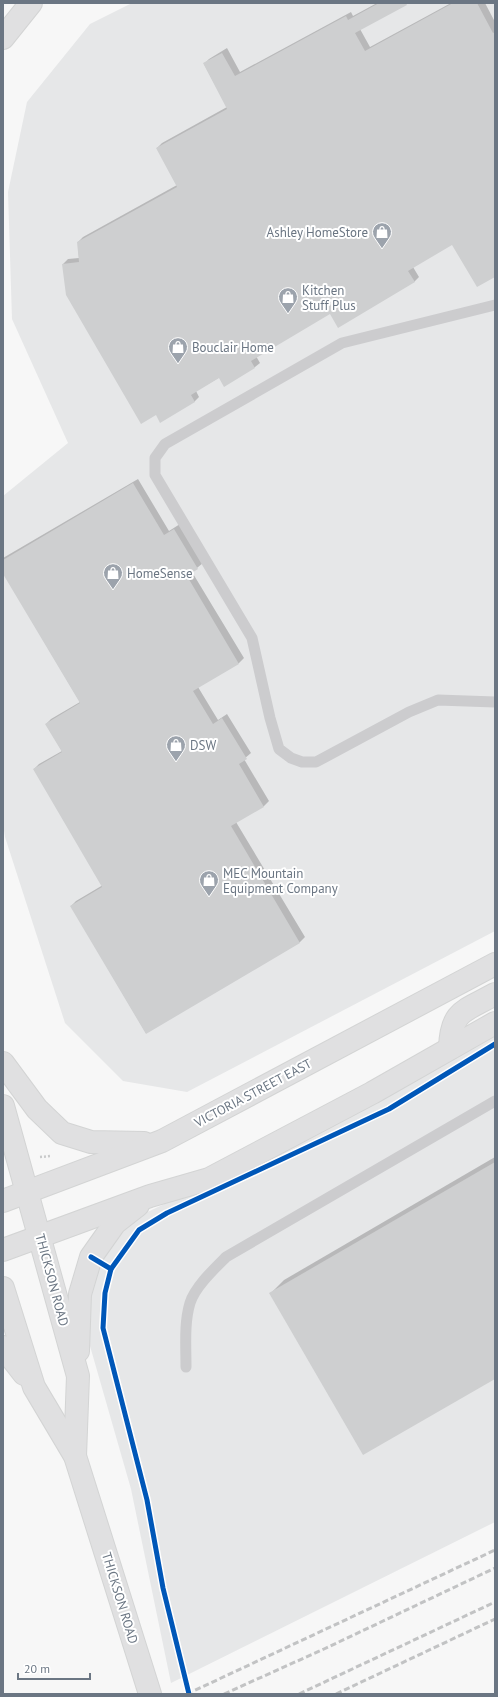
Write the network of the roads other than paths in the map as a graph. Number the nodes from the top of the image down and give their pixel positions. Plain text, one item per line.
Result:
1 (32, 3) edge
2 (3, 38) edge
3 (495, 305) edge
4 (495, 702) edge
5 (495, 964) edge
6 (495, 994) edge
7 (495, 1023) edge
8 (450, 1048) junction
9 (3, 1063) edge
10 (495, 1101) edge
11 (3, 1106) edge
12 (162, 1141) junction
13 (28, 1192) junction
14 (150, 1196) junction
15 (3, 1201) edge
16 (40, 1236) junction
17 (3, 1250) edge
18 (3, 1288) edge
19 (3, 1347) edge
20 (186, 1367) dead end
21 (78, 1376) junction
22 (34, 1387) junction
23 (76, 1456) junction
24 (150, 1694) edge

1 - 2 main road
3 - 4 lane
5 - 12 main road, VICTORIA STREET EAST
6 - 8 main road
7 - 8 main road
8 - 14 main road
9 - 12 main road
10 - 20 lane
11 - 13 main road, THICKSON ROAD
12 - 13 main road, VICTORIA STREET EAST
13 - 15 main road, VICTORIA STREET EAST
13 - 16 main road, THICKSON ROAD
14 - 16 main road
14 - 21 main road
16 - 17 main road
16 - 21 main road, THICKSON ROAD
18 - 22 main road, THICKSON ROAD
19 - 22 main road
21 - 23 main road, THICKSON ROAD
22 - 23 main road, THICKSON ROAD
23 - 24 main road, THICKSON ROAD

